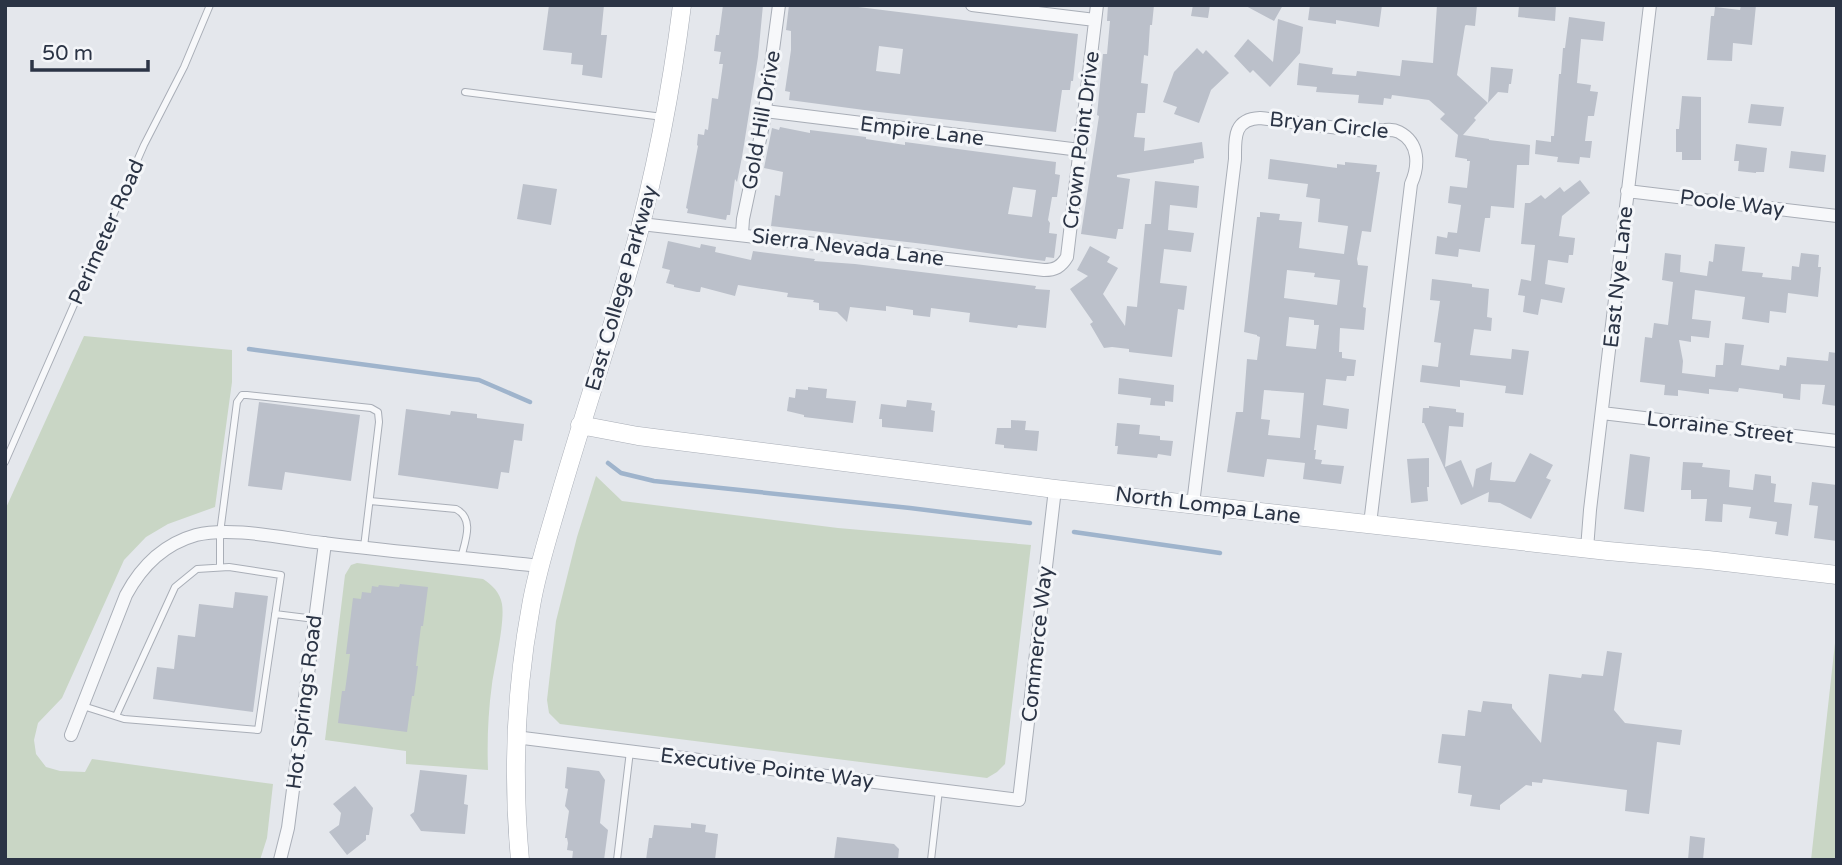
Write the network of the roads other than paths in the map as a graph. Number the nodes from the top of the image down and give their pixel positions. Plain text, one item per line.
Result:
1 (210, 5) edge
2 (682, 5) edge
3 (779, 5) edge
4 (972, 5) edge
5 (1097, 5) edge
6 (1650, 5) edge
7 (1095, 20) junction
8 (465, 93) dead end
9 (765, 111) junction
10 (665, 117) junction
11 (1080, 150) junction
12 (1627, 191) junction
13 (1837, 216) edge
14 (641, 224) junction
15 (742, 234) junction
16 (1054, 270) joint
17 (1602, 413) junction
18 (580, 425) junction
19 (1837, 442) edge
20 (5, 461) edge
21 (1055, 489) junction
22 (370, 501) junction
23 (1193, 503) junction
24 (1370, 524) junction
25 (220, 533) junction
26 (325, 543) junction
27 (364, 547) junction
28 (1587, 549) junction
29 (461, 558) junction
30 (540, 566) junction
31 (220, 567) junction
32 (1837, 575) edge
33 (275, 614) junction
34 (315, 619) junction
35 (82, 706) junction
36 (116, 716) junction
37 (71, 735) dead end
38 (515, 737) junction
39 (630, 751) junction
40 (939, 790) junction
41 (1019, 800) joint
42 (280, 860) edge
43 (520, 860) edge
44 (617, 860) edge
45 (931, 860) edge

1 - 20 lane, Perimeter Road
2 - 10 street, East College Parkway
3 - 9 street, Gold Hill Drive
4 - 7 street
5 - 7 street, Crown Point Drive
6 - 12 street, East Nye Lane
7 - 11 street, Crown Point Drive
8 - 10 lane
9 - 11 street, Empire Lane
9 - 15 street, Gold Hill Drive
10 - 14 street, East College Parkway
11 - 16 street, Crown Point Drive
12 - 13 street, Poole Way
12 - 17 street, East Nye Lane
14 - 15 street, Sierra Nevada Lane
14 - 18 street, East College Parkway
15 - 16 street, Sierra Nevada Lane
17 - 19 street, Lorraine Street
17 - 28 street, East Nye Lane
18 - 21 street, North Lompa Lane
18 - 30 street, East College Parkway
21 - 23 street, North Lompa Lane
21 - 41 street, Commerce Way
22 - 25 lane
22 - 27 lane
22 - 29 lane
23 - 24 street, North Lompa Lane
23 - 24 street, Bryan Circle
24 - 28 street, North Lompa Lane
25 - 26 street
25 - 31 lane
25 - 35 street
26 - 27 street
26 - 34 street, Hot Springs Road
27 - 29 street
28 - 32 street, North Lompa Lane
29 - 30 street
30 - 38 street, East College Parkway
31 - 33 lane
31 - 36 lane
33 - 34 lane
33 - 36 lane
34 - 42 street, Hot Springs Road
35 - 36 lane
35 - 37 street
38 - 39 street, Executive Pointe Way
38 - 43 street, East College Parkway
39 - 40 street, Executive Pointe Way
39 - 44 lane
40 - 41 street, Executive Pointe Way
40 - 45 lane

